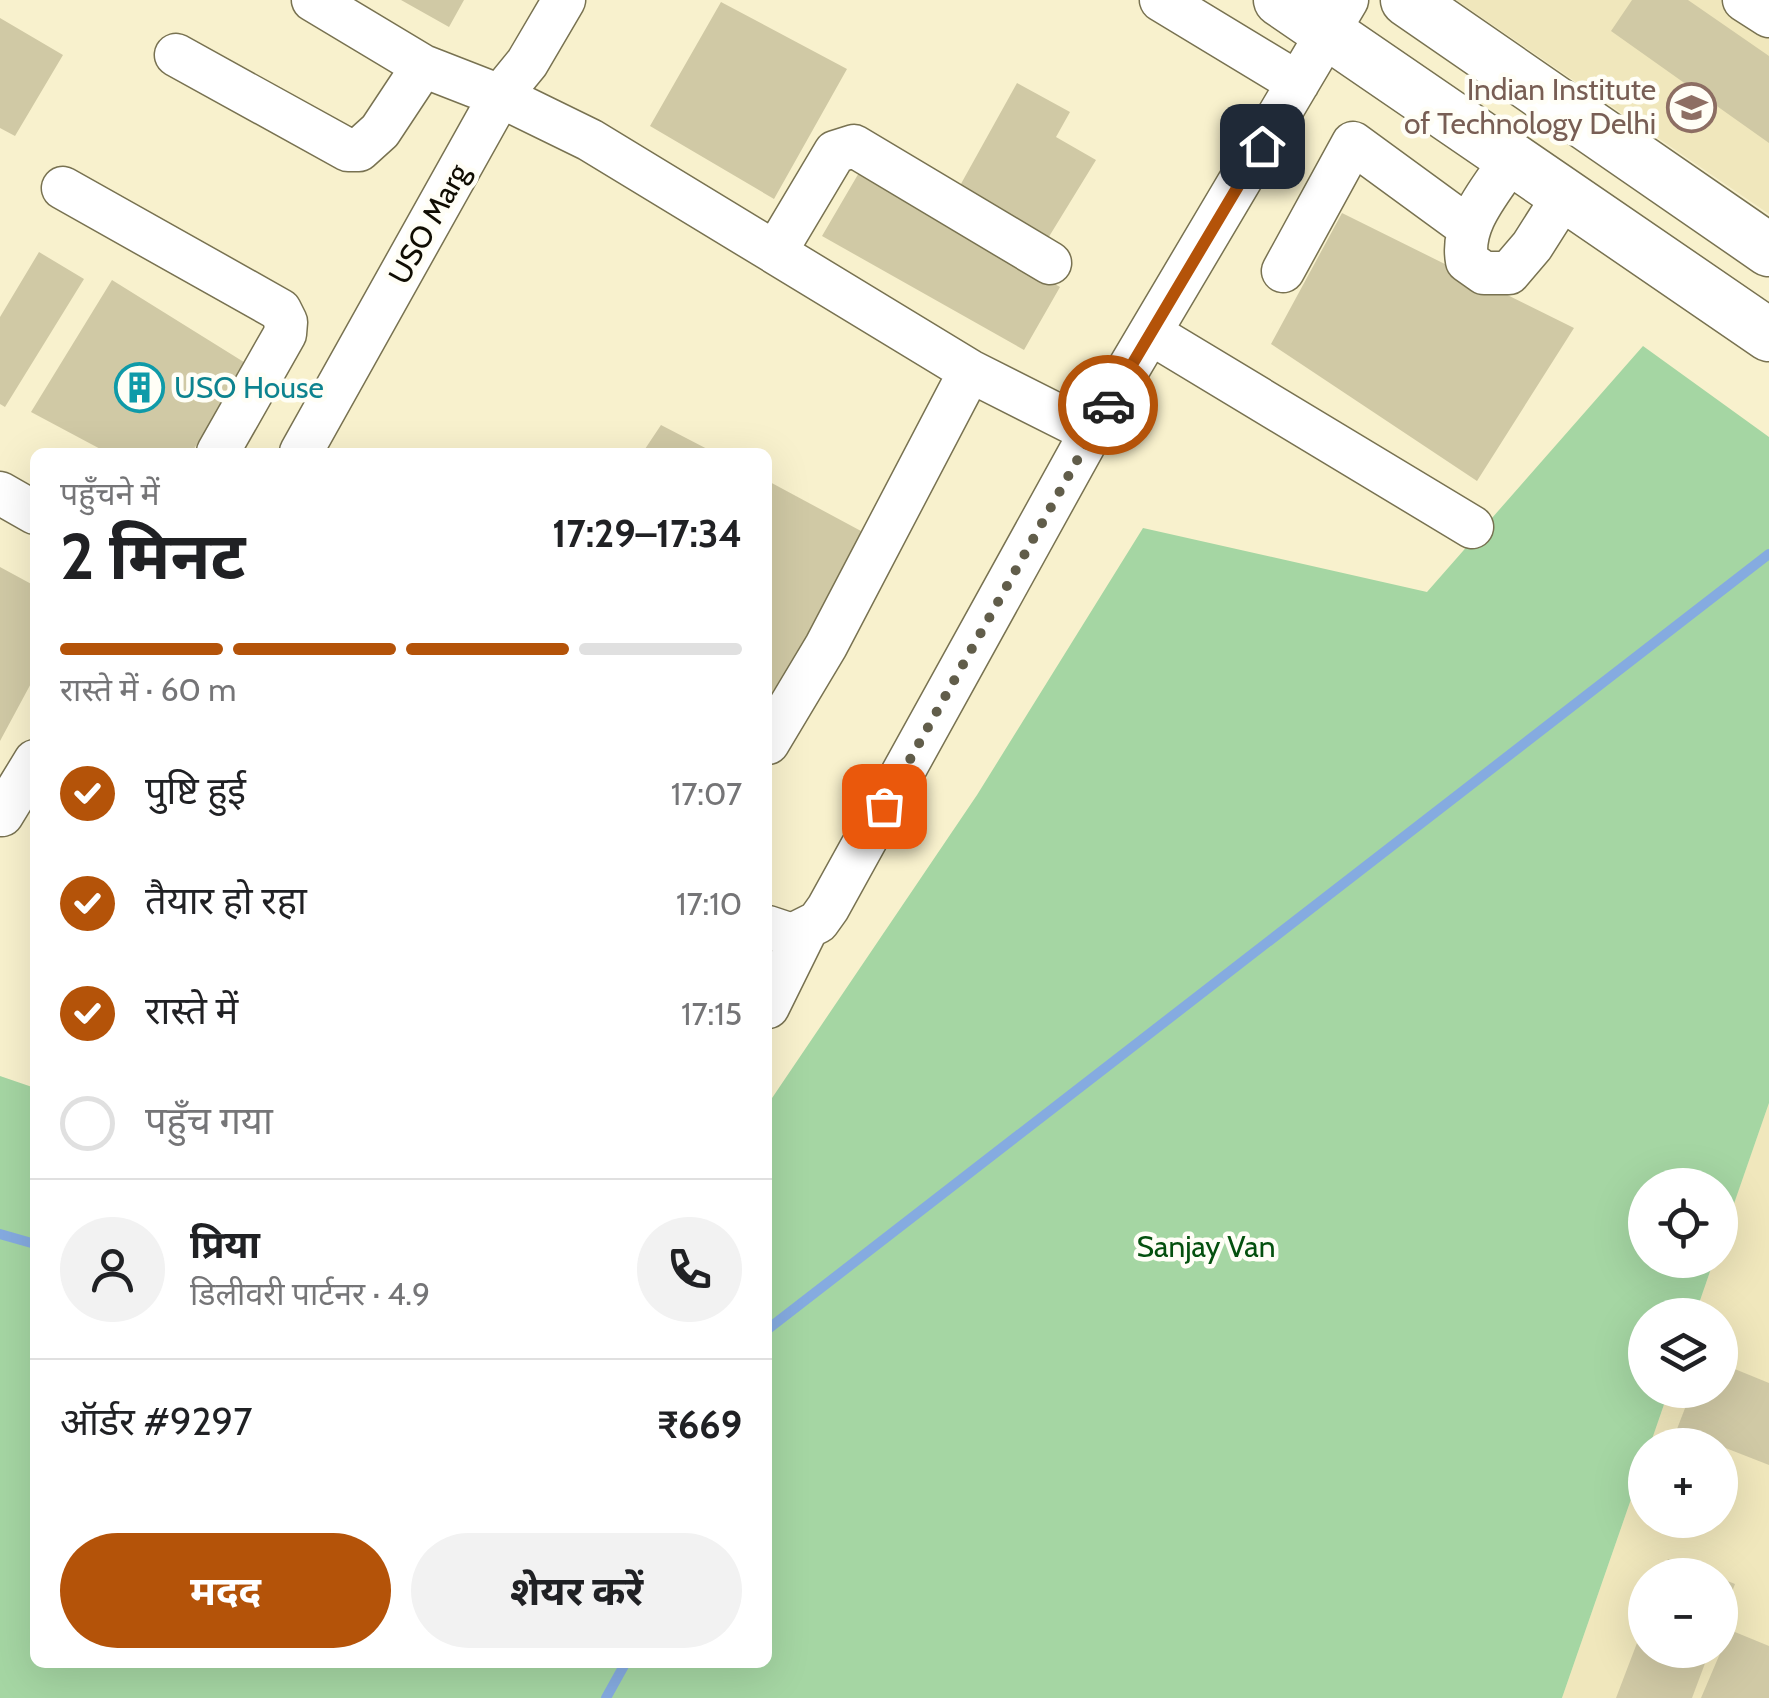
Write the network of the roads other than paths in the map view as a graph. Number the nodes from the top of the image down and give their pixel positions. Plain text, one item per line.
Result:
1 (313, 0) edge
2 (564, 0) edge
3 (1161, 0) edge
4 (1280, 0) edge
5 (1408, 0) edge
6 (1744, 0) edge
7 (1338, 16) edge
8 (1769, 16) edge
9 (176, 55) dead end
10 (423, 66) junction
11 (1298, 83) junction
12 (500, 96) junction
13 (1512, 158) junction
14 (62, 188) dead end
15 (1565, 194) junction
16 (1468, 227) junction
17 (1769, 250) edge
18 (776, 251) junction
19 (1050, 263) dead end
20 (1283, 271) dead end
21 (1152, 334) junction
22 (1769, 336) edge
23 (970, 371) junction
24 (1091, 432) junction
25 (220, 448) edge
26 (304, 448) edge
27 (0, 493) edge
28 (30, 510) edge
29 (1472, 527) dead end
30 (772, 736) edge
31 (30, 769) edge
32 (2, 815) dead end
33 (789, 931) edge
34 (772, 993) edge

1 - 10 street
2 - 12 street, USO Marg
3 - 11 street
4 - 7 main road
5 - 17 main road
6 - 8 street
7 - 11 street
7 - 13 main road
9 - 10 street
10 - 12 street
11 - 21 street
12 - 18 street
12 - 26 street, USO Marg
13 - 15 main road
13 - 16 street
14 - 25 street
15 - 16 street
15 - 22 main road
16 - 20 street
18 - 19 street
18 - 23 street
21 - 24 street
21 - 29 street
23 - 24 street
23 - 30 street
24 - 33 street
27 - 28 street
31 - 32 street
33 - 34 street

